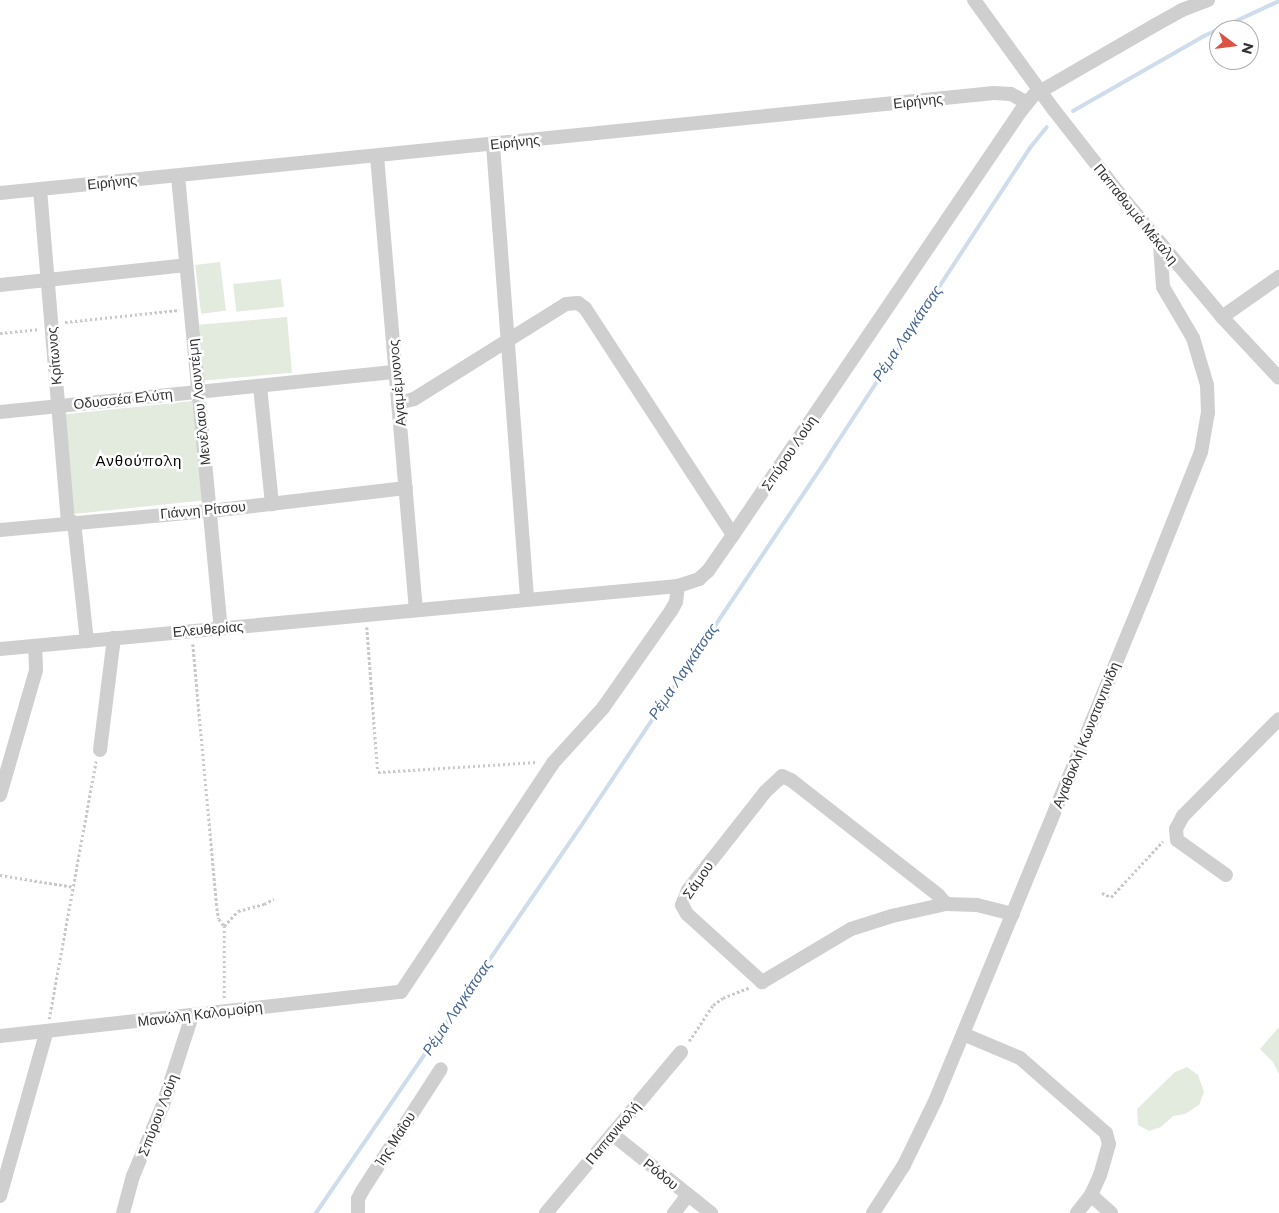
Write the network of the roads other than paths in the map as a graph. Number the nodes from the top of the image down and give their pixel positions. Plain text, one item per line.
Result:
1 (974, 0) edge
2 (1208, 0) edge
3 (1039, 90) junction
4 (1027, 103) junction
5 (492, 144) junction
6 (378, 156) junction
7 (178, 176) junction
8 (40, 189) junction
9 (0, 193) edge
10 (1160, 244) junction
11 (186, 265) junction
12 (1279, 277) edge
13 (47, 280) junction
14 (0, 285) edge
15 (1222, 317) junction
16 (507, 342) junction
17 (396, 372) junction
18 (1279, 378) edge
19 (260, 386) junction
20 (198, 392) junction
21 (398, 403) junction
22 (58, 406) junction
23 (0, 412) edge
24 (406, 488) junction
25 (272, 504) junction
26 (210, 510) junction
27 (71, 523) junction
28 (0, 530) edge
29 (734, 534) junction
30 (678, 586) junction
31 (527, 600) junction
32 (416, 610) junction
33 (221, 628) junction
34 (114, 638) junction
35 (87, 641) junction
36 (36, 646) junction
37 (0, 649) edge
38 (1279, 719) edge
39 (100, 750) road end
40 (0, 795) edge
41 (1226, 875) dead end
42 (946, 904) junction
43 (1013, 914) junction
44 (192, 1016) junction
45 (46, 1033) junction
46 (963, 1034) junction
47 (0, 1036) edge
48 (681, 1052) road end
49 (441, 1069) dead end
50 (612, 1134) junction
51 (1091, 1195) junction
52 (0, 1196) edge
53 (688, 1196) junction
54 (123, 1213) edge
55 (358, 1213) edge
56 (546, 1213) edge
57 (674, 1213) edge
58 (711, 1213) edge
59 (873, 1213) edge
60 (1077, 1213) edge
61 (1111, 1213) edge

1 - 3 street, Παπαθωμά Μέκαλη
2 - 3 street, Σπύρου Λούη
3 - 4 street, Σπύρου Λούη
3 - 10 street, Παπαθωμά Μέκαλη
4 - 5 street, Ειρήνης
4 - 29 street, Σπύρου Λούη
5 - 6 street, Ειρήνης
5 - 16 street
6 - 7 street, Ειρήνης
6 - 17 street, Αγαμέμνονoς
7 - 8 street, Ειρήνης
7 - 11 street, Μενέλαου Λουντέμη
8 - 9 street, Ειρήνης
8 - 13 street, Κρίτωνος
10 - 15 street, Παπαθωμά Μέκαλη
10 - 43 street, Αγαθοκλή Κωνσταντινίδη
11 - 13 street
11 - 20 street, Μενέλαου Λουντέμη
12 - 15 street
13 - 14 street
13 - 22 street, Κρίτωνος
15 - 18 street, Παπαθωμά Μέκαλη
16 - 21 street
16 - 29 street
16 - 31 street
17 - 19 street, Οδυσσέα Ελύτη
17 - 21 street, Αγαμέμνονoς
19 - 20 street, Οδυσσέα Ελύτη
19 - 25 street
20 - 22 street, Οδυσσέα Ελύτη
20 - 26 street, Μενέλαου Λουντέμη
21 - 24 street, Αγαμέμνονoς
22 - 23 street, Οδυσσέα Ελύτη
22 - 27 street, Κρίτωνος
24 - 25 street, Γιάννη Ρίτσου
24 - 32 street, Αγαμέμνονoς
25 - 26 street, Γιάννη Ρίτσου
26 - 27 street, Γιάννη Ρίτσου
26 - 33 street, Μενέλαου Λουντέμη
27 - 28 street, Γιάννη Ρίτσου
27 - 35 street, Κρίτωνος
29 - 30 street, Σπύρου Λούη
30 - 31 street, Σπύρου Λούη
30 - 44 street, Μανώλη Καλομοίρη
31 - 32 street, Σπύρου Λούη
32 - 33 street, Ελευθερίας
33 - 34 street, Ελευθερίας
34 - 35 street, Ελευθερίας
34 - 39 street
35 - 36 street, Ελευθερίας
36 - 37 street, Ελευθερίας
36 - 40 street
38 - 41 street
42 - 42 street, Σάμου
42 - 43 street
43 - 46 street, Αγαθοκλή Κωνσταντινίδη
44 - 45 street, Μανώλη Καλομοίρη
44 - 54 street, Σπύρου Λούη
45 - 47 street, Μανώλη Καλομοίρη
45 - 52 street
46 - 51 street
46 - 59 street, Αγαθοκλή Κωνσταντινίδη
48 - 50 street, Παπανικολή
49 - 55 street, 1ης Μαΐου
50 - 53 street, Ρόδου
50 - 56 street, Παπανικολή
51 - 60 street
51 - 61 street
53 - 57 street
53 - 58 street, Ρόδου

